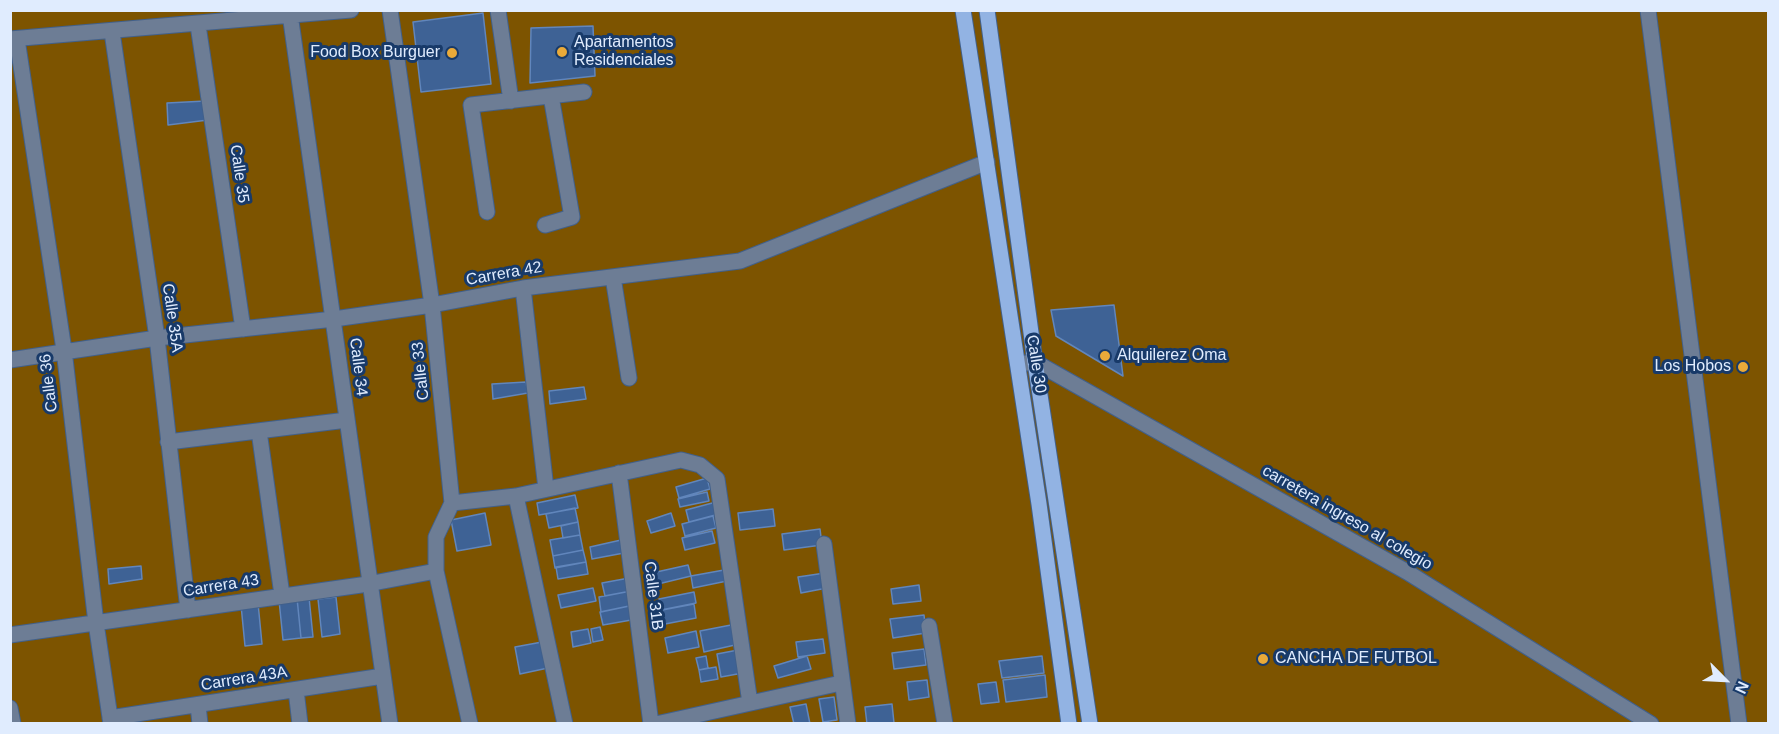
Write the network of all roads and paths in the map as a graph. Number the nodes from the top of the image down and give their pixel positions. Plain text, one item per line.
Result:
1 (351, 10) edge
2 (390, 10) edge
3 (498, 10) edge
4 (963, 10) edge
5 (987, 10) edge
6 (1648, 10) edge
7 (290, 14) junction
8 (198, 25) junction
9 (112, 32) junction
10 (14, 39) edge
11 (584, 92) dead end
12 (551, 96) junction
13 (512, 101) junction
14 (987, 162) junction
15 (487, 212) dead end
16 (545, 225) dead end
17 (613, 277) junction
18 (523, 288) junction
19 (432, 305) junction
20 (334, 319) junction
21 (243, 329) junction
22 (157, 338) junction
23 (64, 350) junction
24 (10, 360) edge
25 (1035, 362) junction
26 (1018, 364) junction
27 (629, 378) dead end
28 (347, 420) junction
29 (259, 431) junction
30 (168, 442) junction
31 (619, 473) junction
32 (546, 489) junction
33 (516, 496) junction
34 (452, 503) junction
35 (824, 544) dead end
36 (436, 571) junction
37 (369, 584) junction
38 (282, 595) junction
39 (188, 610) junction
40 (96, 623) junction
41 (929, 626) dead end
42 (10, 635) edge
43 (383, 676) junction
44 (841, 683) junction
45 (296, 690) junction
46 (750, 703) junction
47 (198, 705) junction
48 (10, 708) edge
49 (110, 721) edge
50 (13, 723) edge
51 (200, 723) edge
52 (300, 723) edge
53 (390, 723) edge
54 (470, 723) edge
55 (565, 723) edge
56 (651, 723) edge
57 (656, 723) edge
58 (848, 723) edge
59 (945, 723) edge
60 (1068, 723) edge
61 (1090, 723) edge
62 (1651, 723) edge
63 (1739, 723) edge

1 - 7 street
2 - 19 street, Calle 33
3 - 13 street
4 - 14 main road, Calle 30
5 - 25 main road, Calle 30
6 - 63 street
7 - 8 street
7 - 20 street, Calle 34
8 - 9 street
8 - 21 street, Calle 35
9 - 10 street
9 - 22 street, Calle 35A
10 - 23 street, Calle 36
11 - 12 street
12 - 13 street
12 - 16 street
13 - 15 street
14 - 17 street, Carrera 42
14 - 26 main road, Calle 30
17 - 18 street, Carrera 42
17 - 27 street
18 - 19 street, Carrera 42
18 - 32 street
19 - 20 street, Carrera 42
19 - 34 street, Calle 33
20 - 21 street, Carrera 42
20 - 28 street, Calle 34
21 - 22 street, Carrera 42
22 - 23 street, Carrera 42
22 - 30 street, Calle 35A
23 - 24 street, Carrera 42
23 - 40 street, Calle 36
25 - 26 street
25 - 61 main road, Calle 30
25 - 62 street, carretera ingreso al colegio
26 - 60 main road, Calle 30
28 - 29 street
28 - 37 street, Calle 34
29 - 30 street
29 - 38 street
30 - 39 street, Calle 35A
31 - 32 street
31 - 46 street
31 - 56 street, Calle 31B
32 - 33 street
33 - 34 street
33 - 55 street
34 - 36 street
35 - 44 street
36 - 37 street, Carrera 43
36 - 54 street
37 - 38 street, Carrera 43
37 - 43 street, Calle 34
38 - 39 street, Carrera 43
39 - 40 street, Carrera 43
40 - 42 street, Carrera 43
40 - 49 street, Calle 36
41 - 59 street
43 - 45 street, Carrera 43A
43 - 53 street, Calle 34
44 - 46 street
44 - 58 street
45 - 47 street, Carrera 43A
45 - 52 street
46 - 57 street
47 - 49 street, Carrera 43A
47 - 51 street
48 - 50 street

